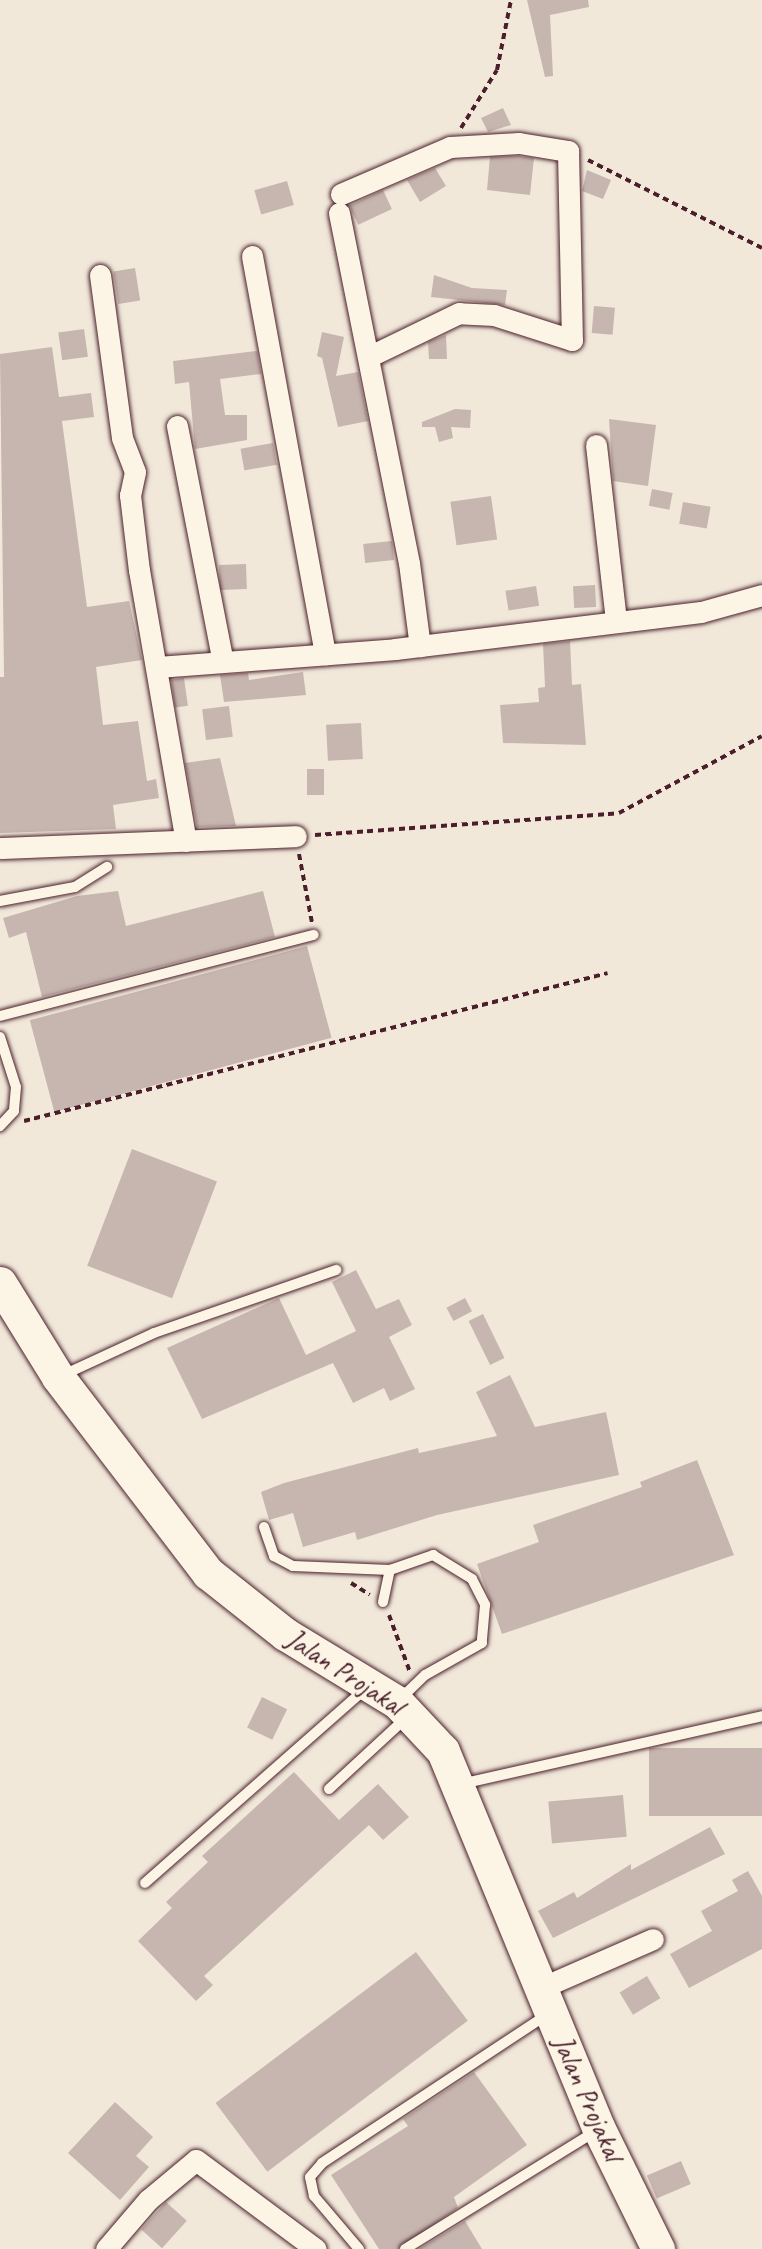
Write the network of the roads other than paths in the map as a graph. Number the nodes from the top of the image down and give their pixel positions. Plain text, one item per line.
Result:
1 (252, 256) dead end
2 (100, 274) dead end
3 (370, 356) junction
4 (177, 426) dead end
5 (596, 445) dead end
6 (762, 595) edge
7 (616, 620) junction
8 (420, 646) junction
9 (325, 654) junction
10 (223, 662) junction
11 (158, 667) junction
12 (296, 836) road end
13 (186, 841) junction
14 (0, 848) edge
15 (107, 867) dead end
16 (0, 901) edge
17 (314, 935) road end
18 (0, 1016) edge
19 (0, 1037) edge
20 (6, 1125) edge
21 (336, 1270) dead end
22 (0, 1283) edge
23 (58, 1377) junction
24 (264, 1527) dead end
25 (390, 1570) junction
26 (383, 1602) road end
27 (372, 1683) junction
28 (407, 1700) junction
29 (762, 1716) edge
30 (458, 1785) junction
31 (329, 1789) dead end
32 (145, 1883) dead end
33 (653, 1939) dead end
34 (546, 2001) junction
35 (599, 2129) junction
36 (106, 2249) edge
37 (316, 2249) edge
38 (359, 2249) edge
39 (405, 2249) edge
40 (658, 2249) edge

1 - 9 street
2 - 11 street
3 - 3 street
3 - 8 street
4 - 10 street
5 - 7 street
6 - 7 street
7 - 8 street
8 - 9 street
9 - 10 street
10 - 11 street
11 - 13 street
12 - 13 street
13 - 14 street
15 - 16 lane
17 - 18 lane
19 - 20 lane
21 - 23 lane
22 - 23 main road, Jalan Projakal
23 - 27 main road, Jalan Projakal
24 - 25 lane
25 - 26 lane
25 - 28 lane
27 - 28 main road, Jalan Projakal
27 - 32 lane
28 - 30 main road, Jalan Projakal
28 - 31 lane
29 - 30 lane
30 - 34 main road, Jalan Projakal
33 - 34 street
34 - 35 main road, Jalan Projakal
34 - 38 lane
35 - 39 lane
35 - 40 main road, Jalan Projakal
36 - 37 street

